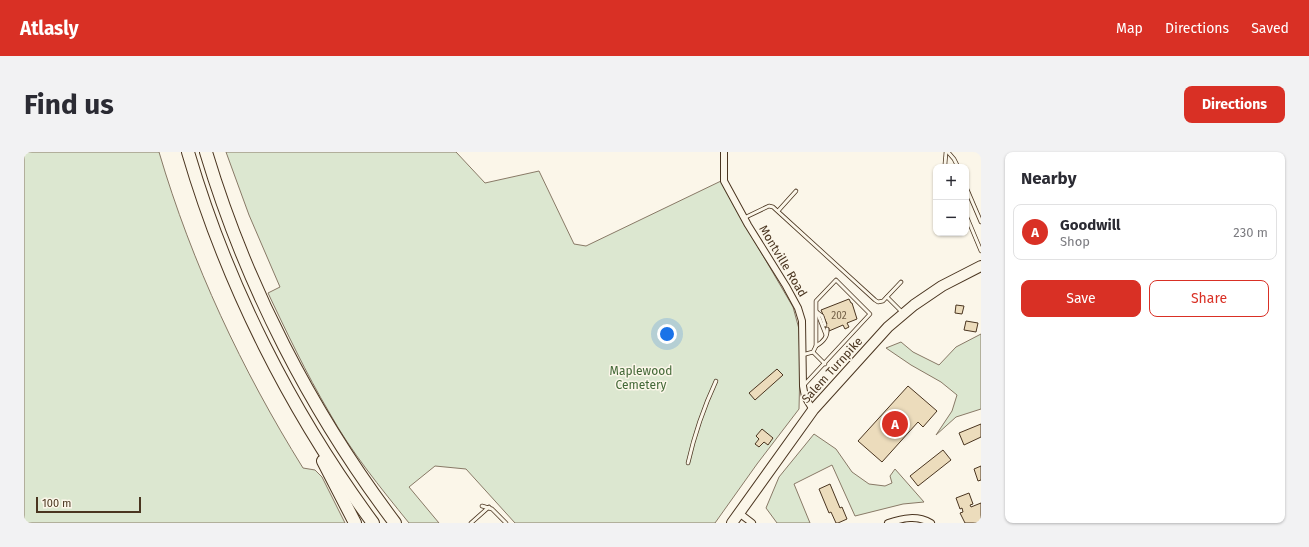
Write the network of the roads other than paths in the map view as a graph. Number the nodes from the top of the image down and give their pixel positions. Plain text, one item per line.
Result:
1 (188, 152) edge
2 (206, 152) edge
3 (724, 152) edge
4 (947, 152) edge
5 (945, 164) edge
6 (956, 164) edge
7 (796, 191) dead end
8 (969, 194) edge
9 (778, 211) junction
10 (744, 218) junction
11 (969, 222) edge
12 (981, 222) edge
13 (981, 252) edge
14 (981, 266) edge
15 (901, 282) dead end
16 (887, 297) junction
17 (816, 308) junction
18 (818, 313) junction
19 (903, 314) junction
20 (825, 325) dead end
21 (827, 329) dead end
22 (826, 335) junction
23 (816, 346) junction
24 (813, 352) junction
25 (802, 355) junction
26 (825, 364) junction
27 (716, 381) dead end
28 (803, 386) junction
29 (813, 410) junction
30 (314, 434) junction
31 (688, 463) dead end
32 (482, 506) dead end
33 (489, 508) junction
34 (739, 513) junction
35 (355, 523) edge
36 (373, 523) edge
37 (394, 523) edge
38 (471, 523) edge
39 (506, 523) edge
40 (732, 523) edge
41 (752, 523) edge
42 (888, 523) edge
43 (931, 523) edge

1 - 30 highway
2 - 37 highway
3 - 10 street, Montville Road
4 - 5 lane
4 - 6 lane
7 - 9 lane
8 - 12 lane
9 - 10 lane
9 - 16 lane
10 - 25 street, Montville Road
11 - 13 lane
14 - 19 main road, Salem Turnpike
15 - 16 lane
16 - 19 lane
17 - 18 lane
17 - 23 lane
17 - 26 lane
18 - 20 lane
18 - 22 lane
19 - 29 main road, Salem Turnpike
21 - 22 lane
22 - 23 lane
23 - 24 lane
24 - 25 lane
24 - 26 lane
25 - 28 street, Montville Road
26 - 28 lane
27 - 31 lane
28 - 29 street, Montville Road
29 - 34 main road, Salem Turnpike
30 - 35 highway
30 - 36 highway
32 - 33 lane
33 - 38 lane
33 - 39 lane
34 - 40 main road, Salem Turnpike
34 - 41 street
42 - 43 street

